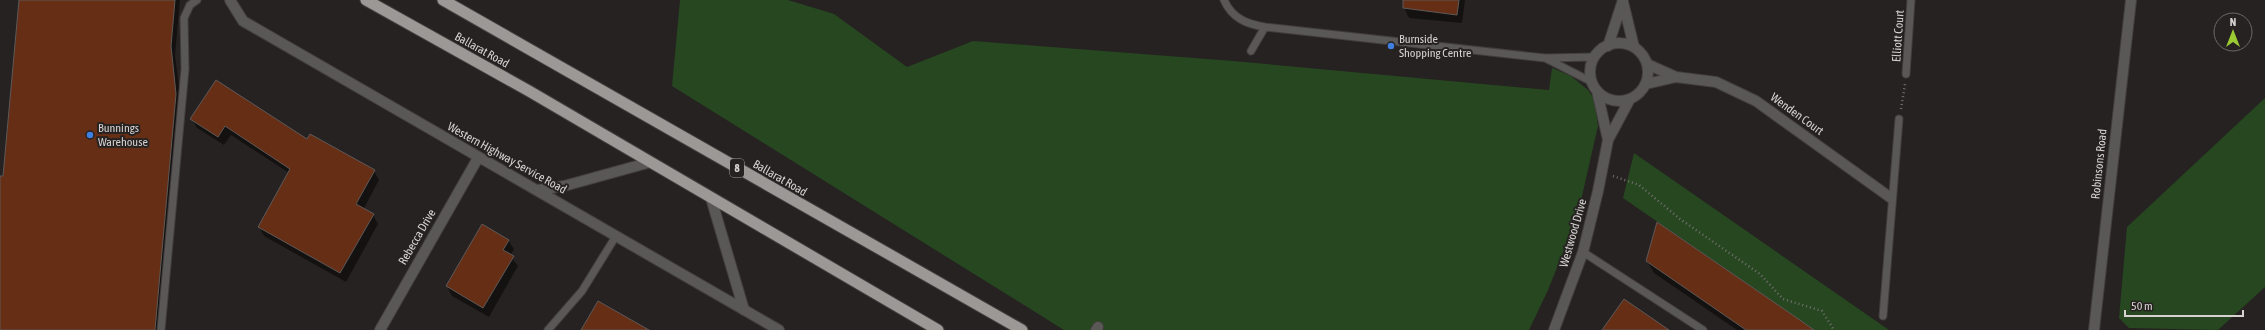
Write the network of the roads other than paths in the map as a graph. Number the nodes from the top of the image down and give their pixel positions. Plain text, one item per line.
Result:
1 (197, 0) edge
2 (230, 0) edge
3 (366, 0) edge
4 (443, 0) edge
5 (1224, 0) edge
6 (1912, 0) edge
7 (2131, 0) edge
8 (1623, 1) edge
9 (1265, 27) junction
10 (1608, 46) junction
11 (1634, 47) junction
12 (1251, 51) dead end
13 (1595, 57) junction
14 (1545, 58) junction
15 (1647, 64) junction
16 (1906, 74) road end
17 (1676, 76) junction
18 (1592, 82) junction
19 (1646, 84) junction
20 (1597, 91) junction
21 (1630, 99) junction
22 (1899, 119) road end
23 (1608, 140) junction
24 (478, 158) junction
25 (651, 162) junction
26 (538, 190) junction
27 (711, 198) junction
28 (1891, 198) junction
29 (616, 236) junction
30 (1583, 252) junction
31 (744, 310) junction
32 (1883, 316) dead end
33 (161, 330) edge
34 (380, 330) edge
35 (548, 330) edge
36 (780, 330) edge
37 (938, 330) edge
38 (1022, 330) edge
39 (1554, 330) edge
40 (1703, 330) edge
41 (2094, 330) edge

1 - 33 lane
2 - 24 street, Western Highway Service Road
3 - 25 highway, Ballarat Road
4 - 38 highway, Ballarat Road / 8
5 - 9 lane
6 - 16 lane, Elliott Court
7 - 41 street, Robinsons Road
8 - 10 street
8 - 11 street
9 - 12 lane
9 - 14 lane
10 - 11 street
10 - 13 street
11 - 15 street
13 - 14 lane
13 - 18 street
14 - 18 lane
15 - 17 street, Wenden Court
15 - 19 street
17 - 19 street, Wenden Court
17 - 28 street, Wenden Court
18 - 20 street
19 - 21 street
20 - 21 street
20 - 23 street, Westwood Drive
21 - 23 street, Westwood Drive
22 - 28 lane
23 - 30 street, Westwood Drive
24 - 26 street, Western Highway Service Road
24 - 34 street, Rebecca Drive
25 - 26 street
25 - 27 highway, Ballarat Road
26 - 29 street, Western Highway Service Road
27 - 31 street
27 - 37 highway, Ballarat Road
28 - 32 lane
29 - 31 street, Western Highway Service Road
29 - 35 lane
30 - 39 street, Westwood Drive
30 - 40 lane
31 - 36 street, Western Highway Service Road

